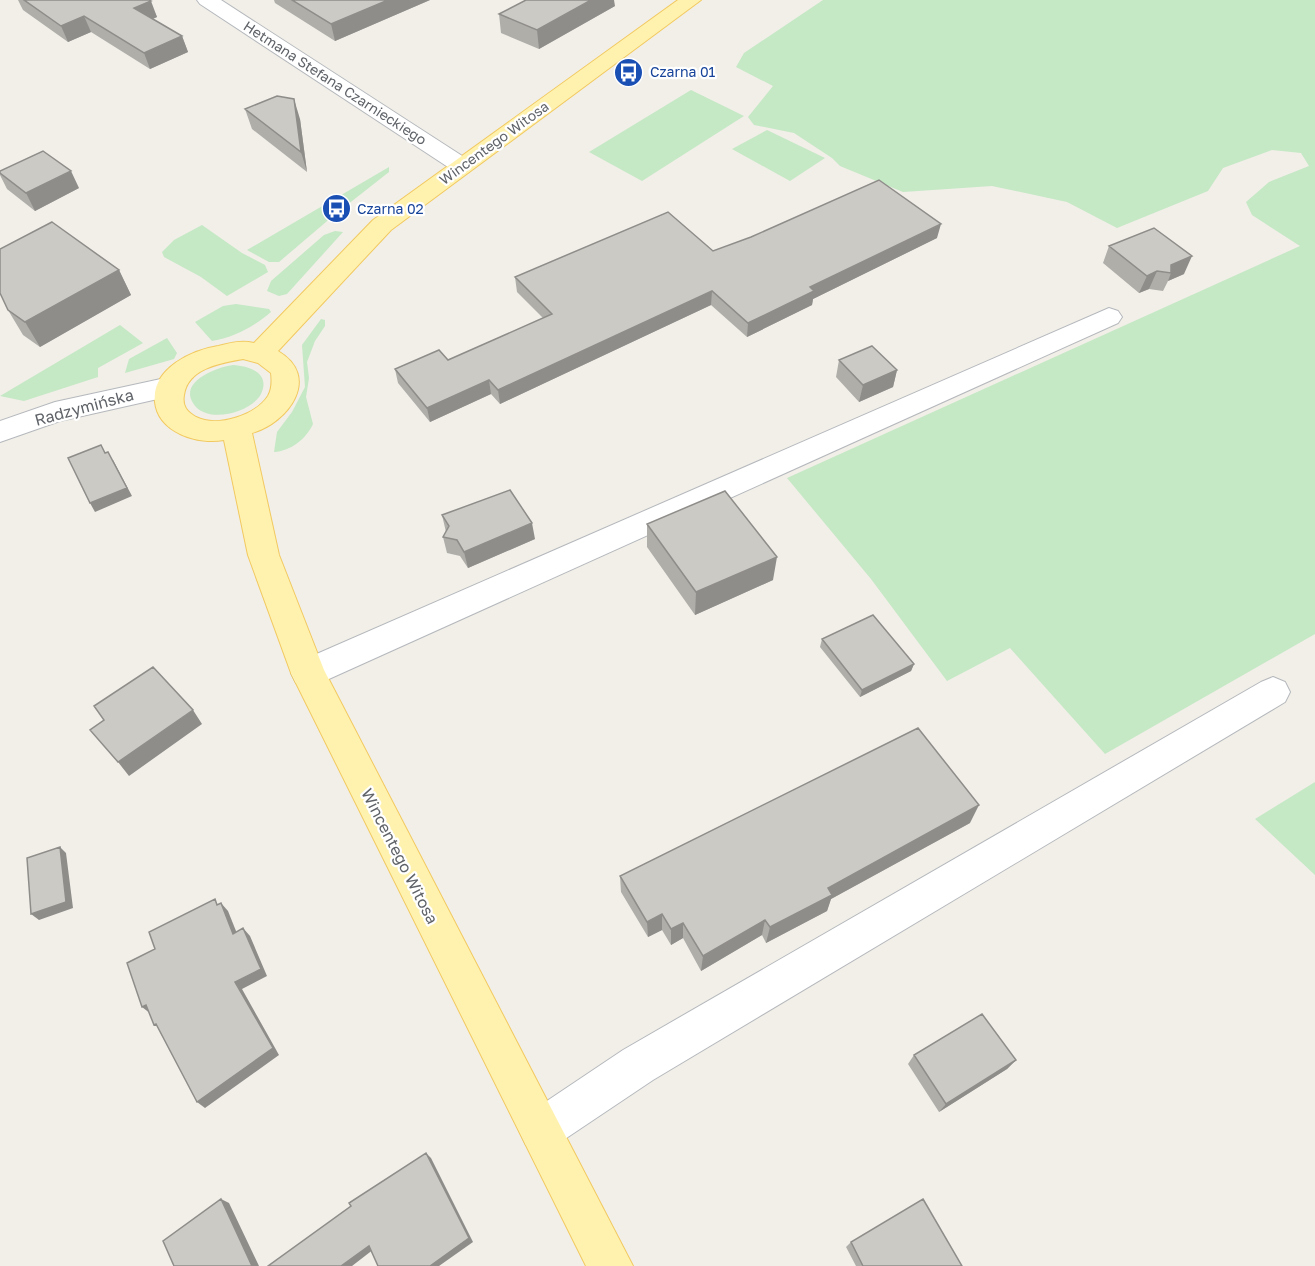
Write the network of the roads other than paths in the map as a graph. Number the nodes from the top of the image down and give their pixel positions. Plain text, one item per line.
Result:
1 (207, 0) edge
2 (691, 0) edge
3 (462, 166) junction
4 (1109, 317) dead end
5 (260, 352) junction
6 (170, 387) junction
7 (236, 428) junction
8 (0, 432) edge
9 (308, 673) junction
10 (1273, 692) dead end
11 (541, 1130) junction
12 (609, 1266) edge

1 - 3 street, Hetmana Stefana Czarnieckiego
2 - 3 main road, Wincentego Witosa
3 - 5 main road, Wincentego Witosa
4 - 9 street
5 - 6 main road
5 - 7 main road
6 - 7 main road
6 - 8 street, Radzymińska
7 - 9 main road, Wincentego Witosa
9 - 11 main road, Wincentego Witosa
10 - 11 street
11 - 12 main road, Wincentego Witosa

